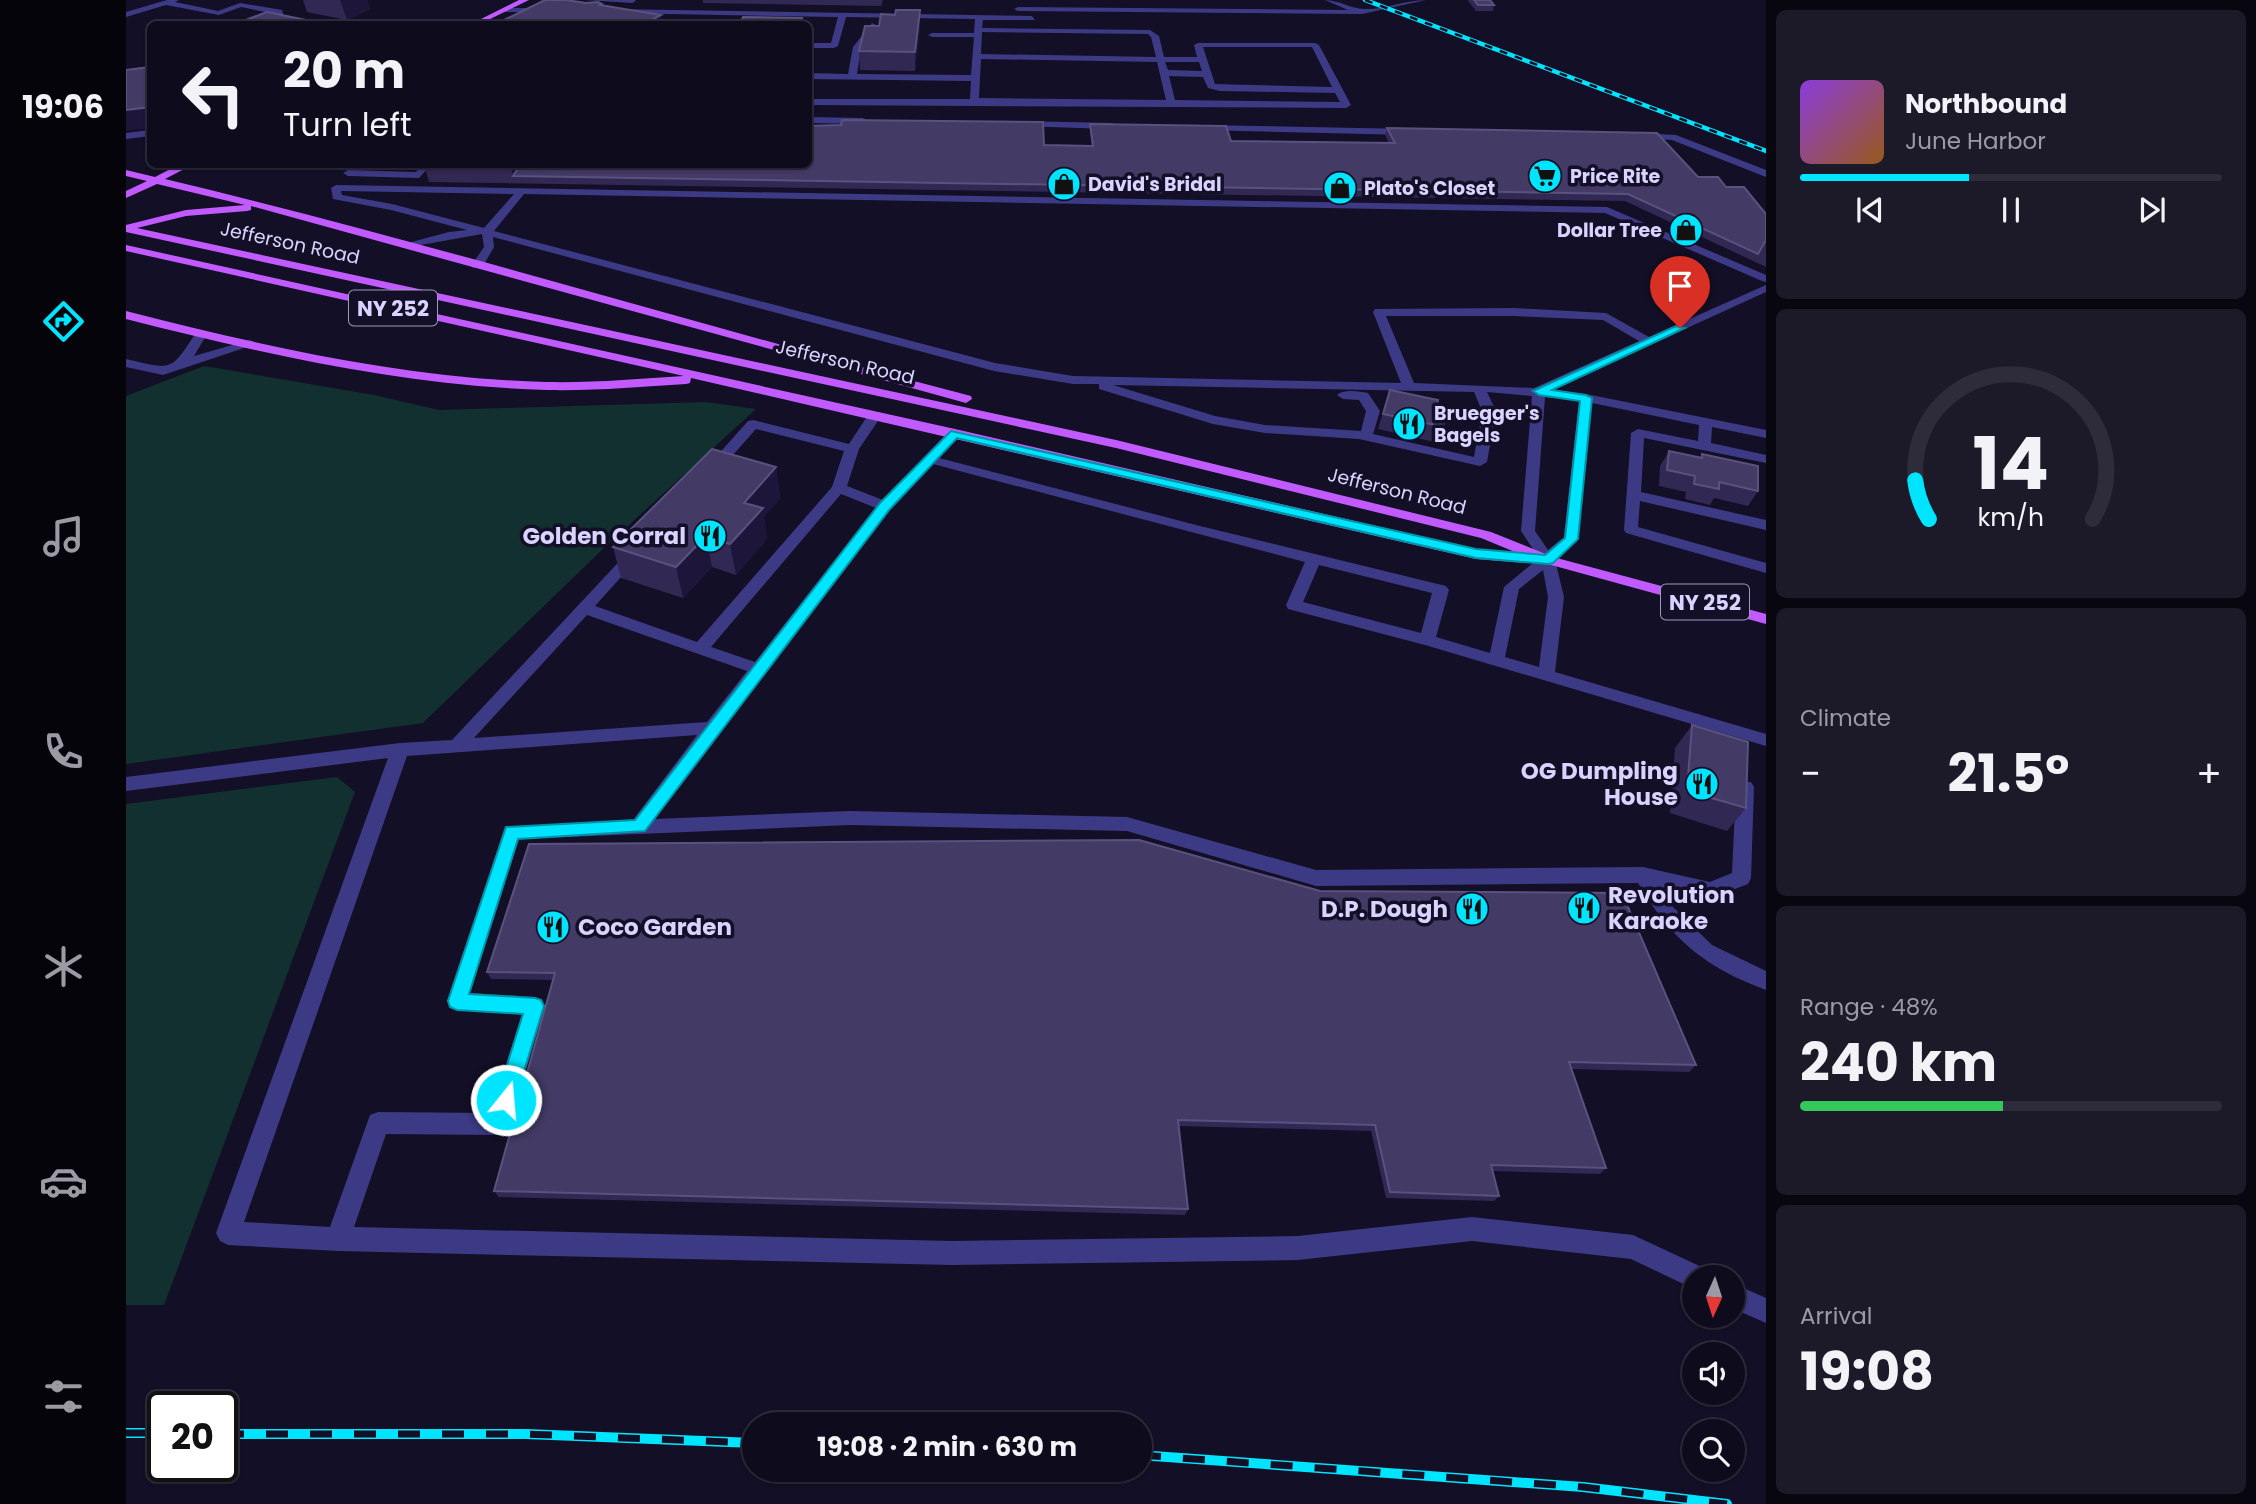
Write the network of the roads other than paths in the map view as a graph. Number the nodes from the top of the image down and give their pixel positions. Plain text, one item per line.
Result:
1 (525, 0) edge
2 (589, 0) edge
3 (1099, 0) edge
4 (1329, 0) edge
5 (171, 1) edge
6 (640, 1) edge
7 (678, 1) edge
8 (1422, 1) edge
9 (505, 10) junction
10 (1101, 10) junction
11 (609, 11) edge
12 (672, 12) junction
13 (1362, 12) junction
14 (698, 13) junction
15 (743, 13) junction
16 (817, 14) junction
17 (126, 15) edge
18 (844, 15) junction
19 (875, 15) junction
20 (908, 15) junction
21 (979, 17) junction
22 (1032, 18) dead end
23 (541, 19) edge
24 (296, 21) edge
25 (481, 21) edge
26 (694, 21) edge
27 (739, 21) edge
28 (813, 27) dead end
29 (978, 33) junction
30 (932, 35) dead end
31 (812, 45) edge
32 (977, 56) junction
33 (1160, 59) junction
34 (1202, 60) junction
35 (1164, 73) junction
36 (1207, 74) junction
37 (812, 76) edge
38 (852, 77) junction
39 (975, 78) junction
40 (1338, 90) junction
41 (974, 101) junction
42 (812, 103) edge
43 (1171, 103) junction
44 (812, 120) edge
45 (873, 122) edge
46 (1011, 124) edge
47 (1121, 126) edge
48 (1190, 128) edge
49 (1425, 132) edge
50 (147, 133) edge
51 (126, 136) edge
52 (1632, 136) edge
53 (181, 168) edge
54 (424, 168) edge
55 (352, 169) edge
56 (126, 173) edge
57 (1766, 174) edge
58 (159, 179) junction
59 (336, 188) junction
60 (518, 192) junction
61 (126, 195) edge
62 (271, 208) junction
63 (126, 229) edge
64 (487, 232) junction
65 (408, 246) junction
66 (130, 249) edge
67 (477, 266) junction
68 (1766, 279) edge
69 (1766, 288) edge
70 (126, 315) edge
71 (201, 334) junction
72 (1650, 342) junction
73 (250, 344) junction
74 (126, 363) edge
75 (183, 363) junction
76 (710, 378) junction
77 (1083, 380) junction
78 (1409, 387) junction
79 (1478, 388) junction
80 (1539, 391) junction
81 (1123, 392) junction
82 (1586, 398) junction
83 (874, 415) junction
84 (1706, 422) junction
85 (955, 433) junction
86 (1766, 434) edge
87 (1366, 437) junction
88 (1116, 444) junction
89 (1704, 446) junction
90 (852, 449) junction
91 (928, 459) junction
92 (1766, 459) edge
93 (699, 484) edge
94 (839, 488) junction
95 (1634, 495) junction
96 (885, 506) junction
97 (1766, 525) edge
98 (646, 541) edge
99 (1314, 559) junction
100 (1548, 560) junction
101 (1766, 568) edge
102 (584, 608) junction
103 (1766, 619) edge
104 (1427, 640) junction
105 (700, 649) junction
106 (1496, 662) junction
107 (758, 669) junction
108 (1546, 676) junction
109 (712, 728) junction
110 (1766, 740) edge
111 (457, 746) junction
112 (400, 750) junction
113 (1747, 750) junction
114 (126, 784) edge
115 (639, 826) junction
116 (1643, 876) junction
117 (1766, 981) edge
118 (338, 1238) junction
119 (1682, 1271) edge
120 (1745, 1301) edge
121 (1766, 1311) edge

1 - 9 main road
2 - 6 street
3 - 10 street
4 - 13 street
5 - 17 street
5 - 24 street
7 - 12 street
8 - 13 street
9 - 23 street
9 - 25 main road
10 - 13 street
10 - 20 street
11 - 12 street
12 - 14 street
14 - 15 street
14 - 26 street
15 - 16 street
15 - 27 street
16 - 18 street
16 - 28 street
18 - 19 street
18 - 31 street
19 - 20 street
19 - 38 street
20 - 21 street
21 - 22 street
21 - 29 street
29 - 30 street
29 - 32 street
29 - 33 street
32 - 33 street
32 - 39 street
33 - 34 street
33 - 35 street
34 - 36 street
34 - 40 street
35 - 36 street
35 - 43 street
36 - 40 street
37 - 38 street
38 - 39 street
39 - 41 street
40 - 43 street
41 - 42 street
41 - 43 street
44 - 45 street
46 - 47 street
48 - 49 street
50 - 51 street
52 - 57 street
53 - 58 main road
54 - 55 street
55 - 59 street
56 - 58 main road
58 - 61 main road
58 - 62 main road
59 - 60 street
59 - 64 street
60 - 64 street
60 - 68 street
62 - 63 main road
62 - 65 main road
63 - 88 main road, Jefferson Road / NY 252
64 - 65 street
64 - 67 street
64 - 77 street
65 - 67 main road
66 - 76 main road, Jefferson Road / NY 252
67 - 88 main road
69 - 72 street
70 - 71 main road
71 - 73 main road
71 - 75 street
72 - 78 street
72 - 80 street
73 - 75 street
73 - 76 main road
74 - 75 street
76 - 83 main road, Jefferson Road / NY 252
77 - 78 street
77 - 81 street
78 - 79 street
79 - 80 street
79 - 87 street
80 - 82 street
80 - 100 street
81 - 87 street
81 - 87 street
82 - 84 street
82 - 100 street
83 - 85 main road, Jefferson Road / NY 252
83 - 90 street
84 - 86 street
84 - 89 street
85 - 91 street
85 - 100 main road, Jefferson Road / NY 252
88 - 100 main road, Jefferson Road / NY 252
89 - 92 street
89 - 95 street
90 - 93 street
90 - 94 street
91 - 96 street
91 - 99 street
94 - 96 street
94 - 105 street
95 - 97 street
95 - 101 street
96 - 107 street
98 - 102 street
99 - 104 street
99 - 104 street
100 - 103 main road, Jefferson Road / NY 252
100 - 106 street
100 - 108 street
102 - 105 street
102 - 111 street
104 - 106 street
105 - 107 street
106 - 108 street
107 - 109 street
108 - 113 street
109 - 111 street
109 - 115 street
110 - 113 street
111 - 112 street
112 - 114 street
112 - 118 street
113 - 116 street
115 - 116 street
115 - 118 street
116 - 117 street
118 - 119 street
120 - 121 street

